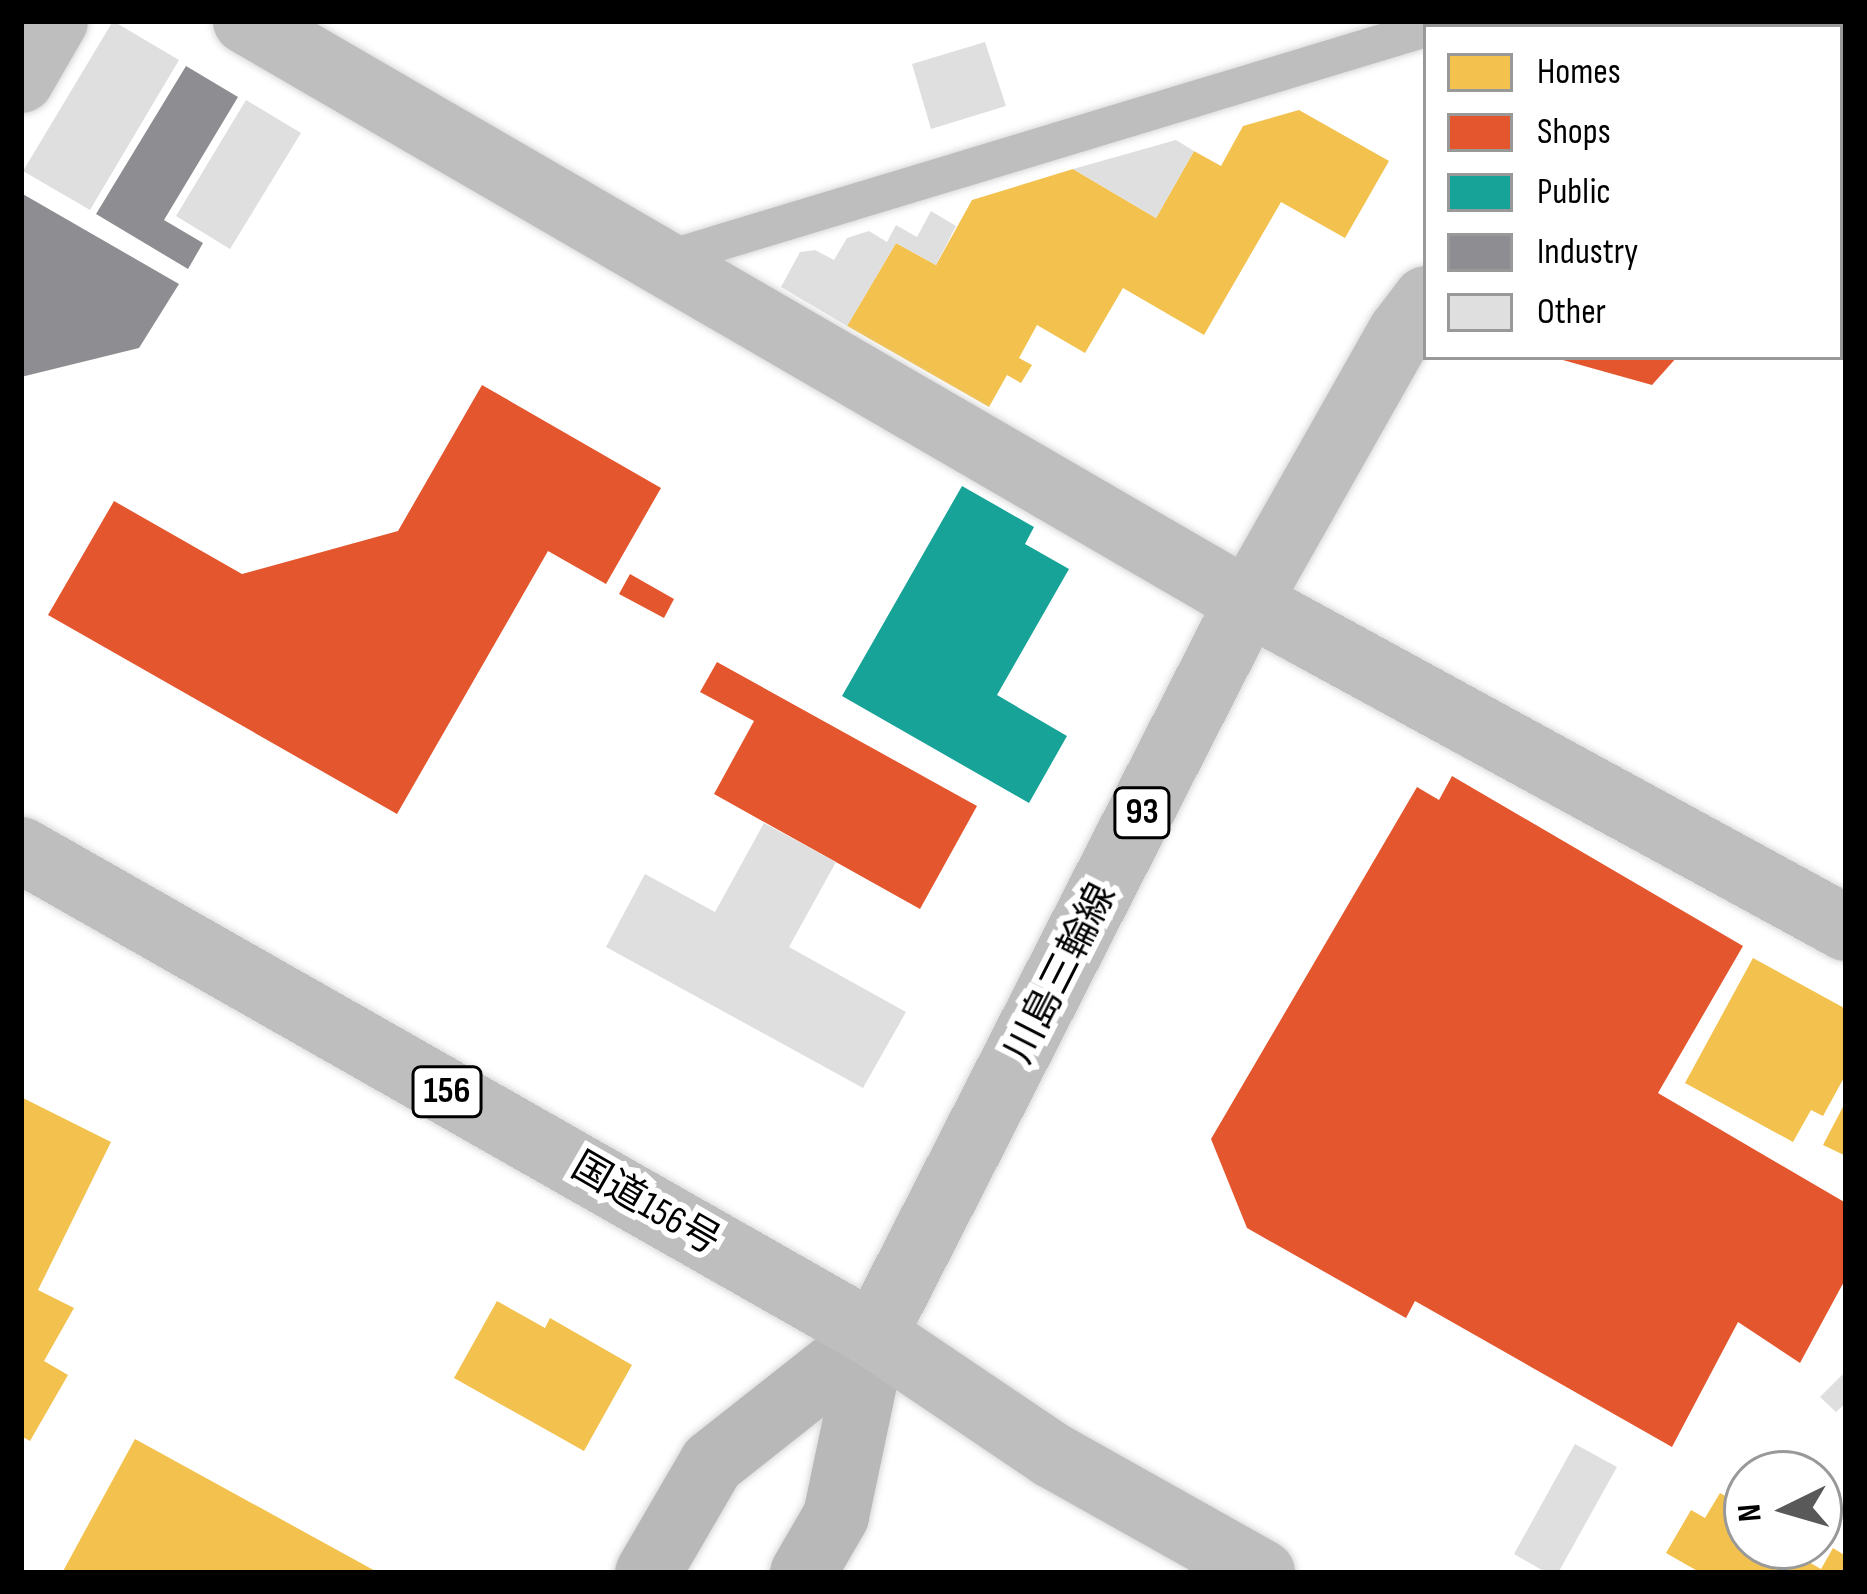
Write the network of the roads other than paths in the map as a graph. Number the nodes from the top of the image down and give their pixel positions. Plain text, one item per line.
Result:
1 (55, 21) edge
2 (246, 21) edge
3 (1423, 30) edge
4 (21, 80) edge
5 (659, 261) junction
6 (1423, 303) edge
7 (1248, 602) junction
8 (21, 850) edge
9 (1846, 928) edge
10 (874, 1335) junction
11 (648, 1573) edge
12 (803, 1573) edge
13 (1262, 1573) edge

1 - 4 main road
2 - 5 main road
3 - 5 lane
5 - 7 main road
6 - 7 main road, 川島三輪線 / 93
7 - 9 main road
7 - 10 main road, 川島三輪線 / 93
8 - 10 main road, 国道156号 / 156
10 - 11 street
10 - 12 street
10 - 13 main road, 国道156号 / 156

